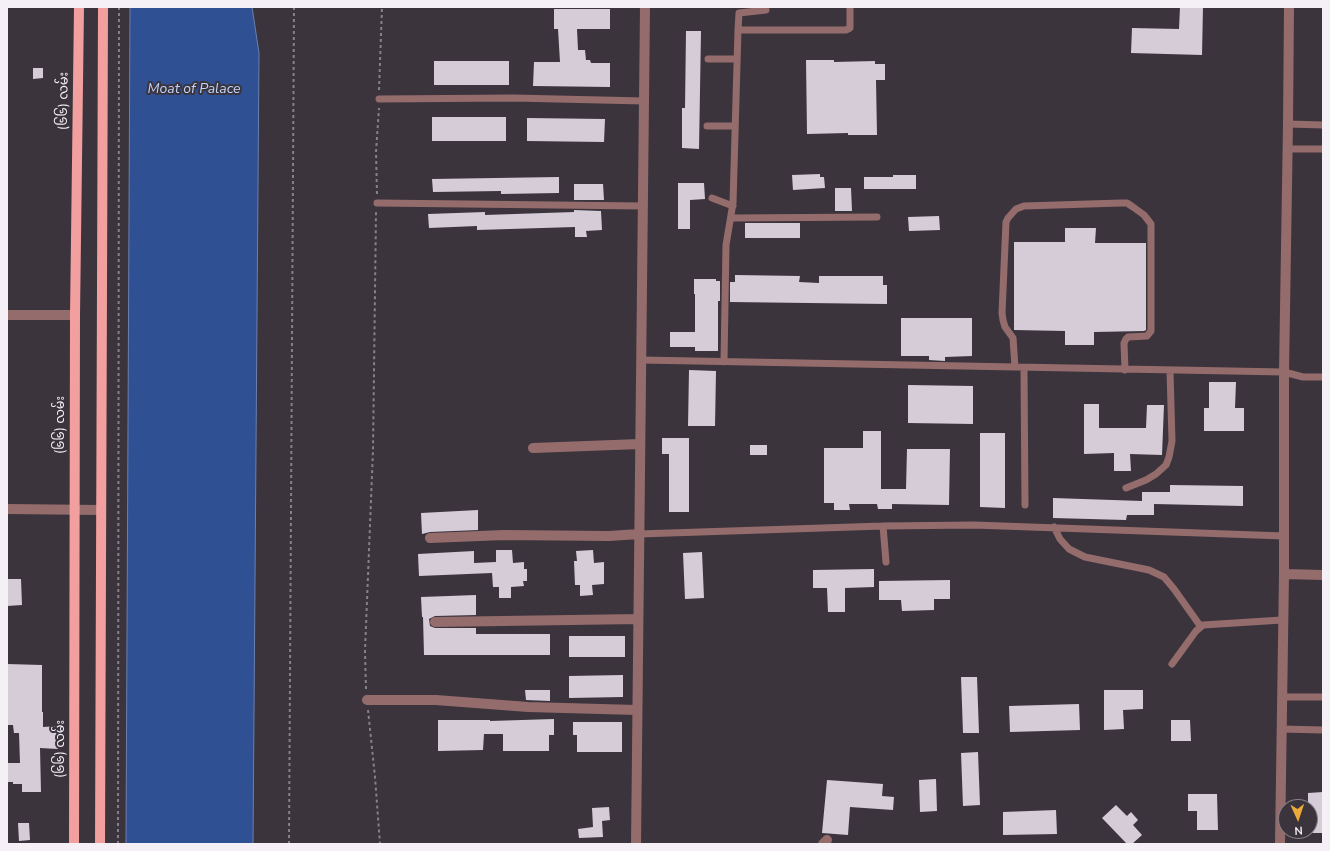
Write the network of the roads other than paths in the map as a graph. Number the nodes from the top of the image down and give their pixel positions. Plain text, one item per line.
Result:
1 (79, 7) edge
2 (103, 7) edge
3 (645, 7) edge
4 (850, 7) edge
5 (1289, 7) edge
6 (739, 10) edge
7 (766, 10) dead end
8 (738, 30) junction
9 (708, 59) dead end
10 (737, 59) junction
11 (379, 99) road end
12 (644, 101) junction
13 (1288, 124) junction
14 (1323, 125) edge
15 (706, 126) dead end
16 (735, 126) junction
17 (1288, 149) junction
18 (1323, 149) edge
19 (712, 198) dead end
20 (377, 203) road end
21 (643, 206) junction
22 (733, 206) junction
23 (876, 217) dead end
24 (732, 218) junction
25 (7, 315) edge
26 (74, 315) junction
27 (641, 360) junction
28 (724, 362) junction
29 (1015, 367) junction
30 (1024, 368) junction
31 (1125, 370) junction
32 (1170, 371) junction
33 (1284, 372) junction
34 (1323, 378) edge
35 (640, 444) junction
36 (532, 448) dead end
37 (1126, 488) dead end
38 (1025, 505) dead end
39 (7, 509) edge
40 (101, 510) junction
41 (74, 511) junction
42 (883, 526) junction
43 (1054, 527) junction
44 (639, 534) junction
45 (1284, 536) junction
46 (430, 538) dead end
47 (886, 562) dead end
48 (1284, 574) junction
49 (1323, 575) edge
50 (638, 619) junction
51 (1282, 620) junction
52 (435, 622) dead end
53 (1201, 627) junction
54 (1172, 664) dead end
55 (1282, 697) junction
56 (1323, 697) edge
57 (367, 700) road end
58 (637, 710) junction
59 (1281, 729) junction
60 (1323, 730) edge
61 (74, 844) edge
62 (100, 844) edge
63 (636, 844) edge
64 (1280, 844) edge

1 - 26 main road, (၆၆) လမ်း
2 - 40 main road
3 - 12 street
4 - 8 lane
5 - 13 street
6 - 7 lane
6 - 8 lane
8 - 10 lane
9 - 10 lane
10 - 16 lane
11 - 12 lane
12 - 21 street
13 - 14 lane
13 - 17 street
15 - 16 lane
16 - 22 lane
17 - 18 lane
17 - 33 street
19 - 22 lane
20 - 21 lane
21 - 27 street
22 - 24 lane
23 - 24 lane
24 - 28 lane
25 - 26 street
26 - 41 main road, (၆၆) လမ်း
27 - 28 lane
27 - 35 street
28 - 29 lane
29 - 30 lane
29 - 31 lane
30 - 31 lane
30 - 38 lane
31 - 32 lane
32 - 33 lane
32 - 37 lane
33 - 34 lane
33 - 45 street
35 - 36 street
35 - 44 street
39 - 41 street
40 - 41 street
40 - 62 main road
41 - 61 main road, (၆၆) လမ်း
42 - 43 lane
42 - 44 lane
42 - 47 lane
43 - 45 lane
43 - 53 lane
44 - 46 street
44 - 50 street
45 - 48 street
48 - 49 street
48 - 51 street
50 - 52 street
50 - 58 street
51 - 53 lane
51 - 55 street
53 - 54 lane
55 - 56 lane
55 - 59 street
57 - 58 street
58 - 63 street
59 - 60 lane
59 - 64 street

